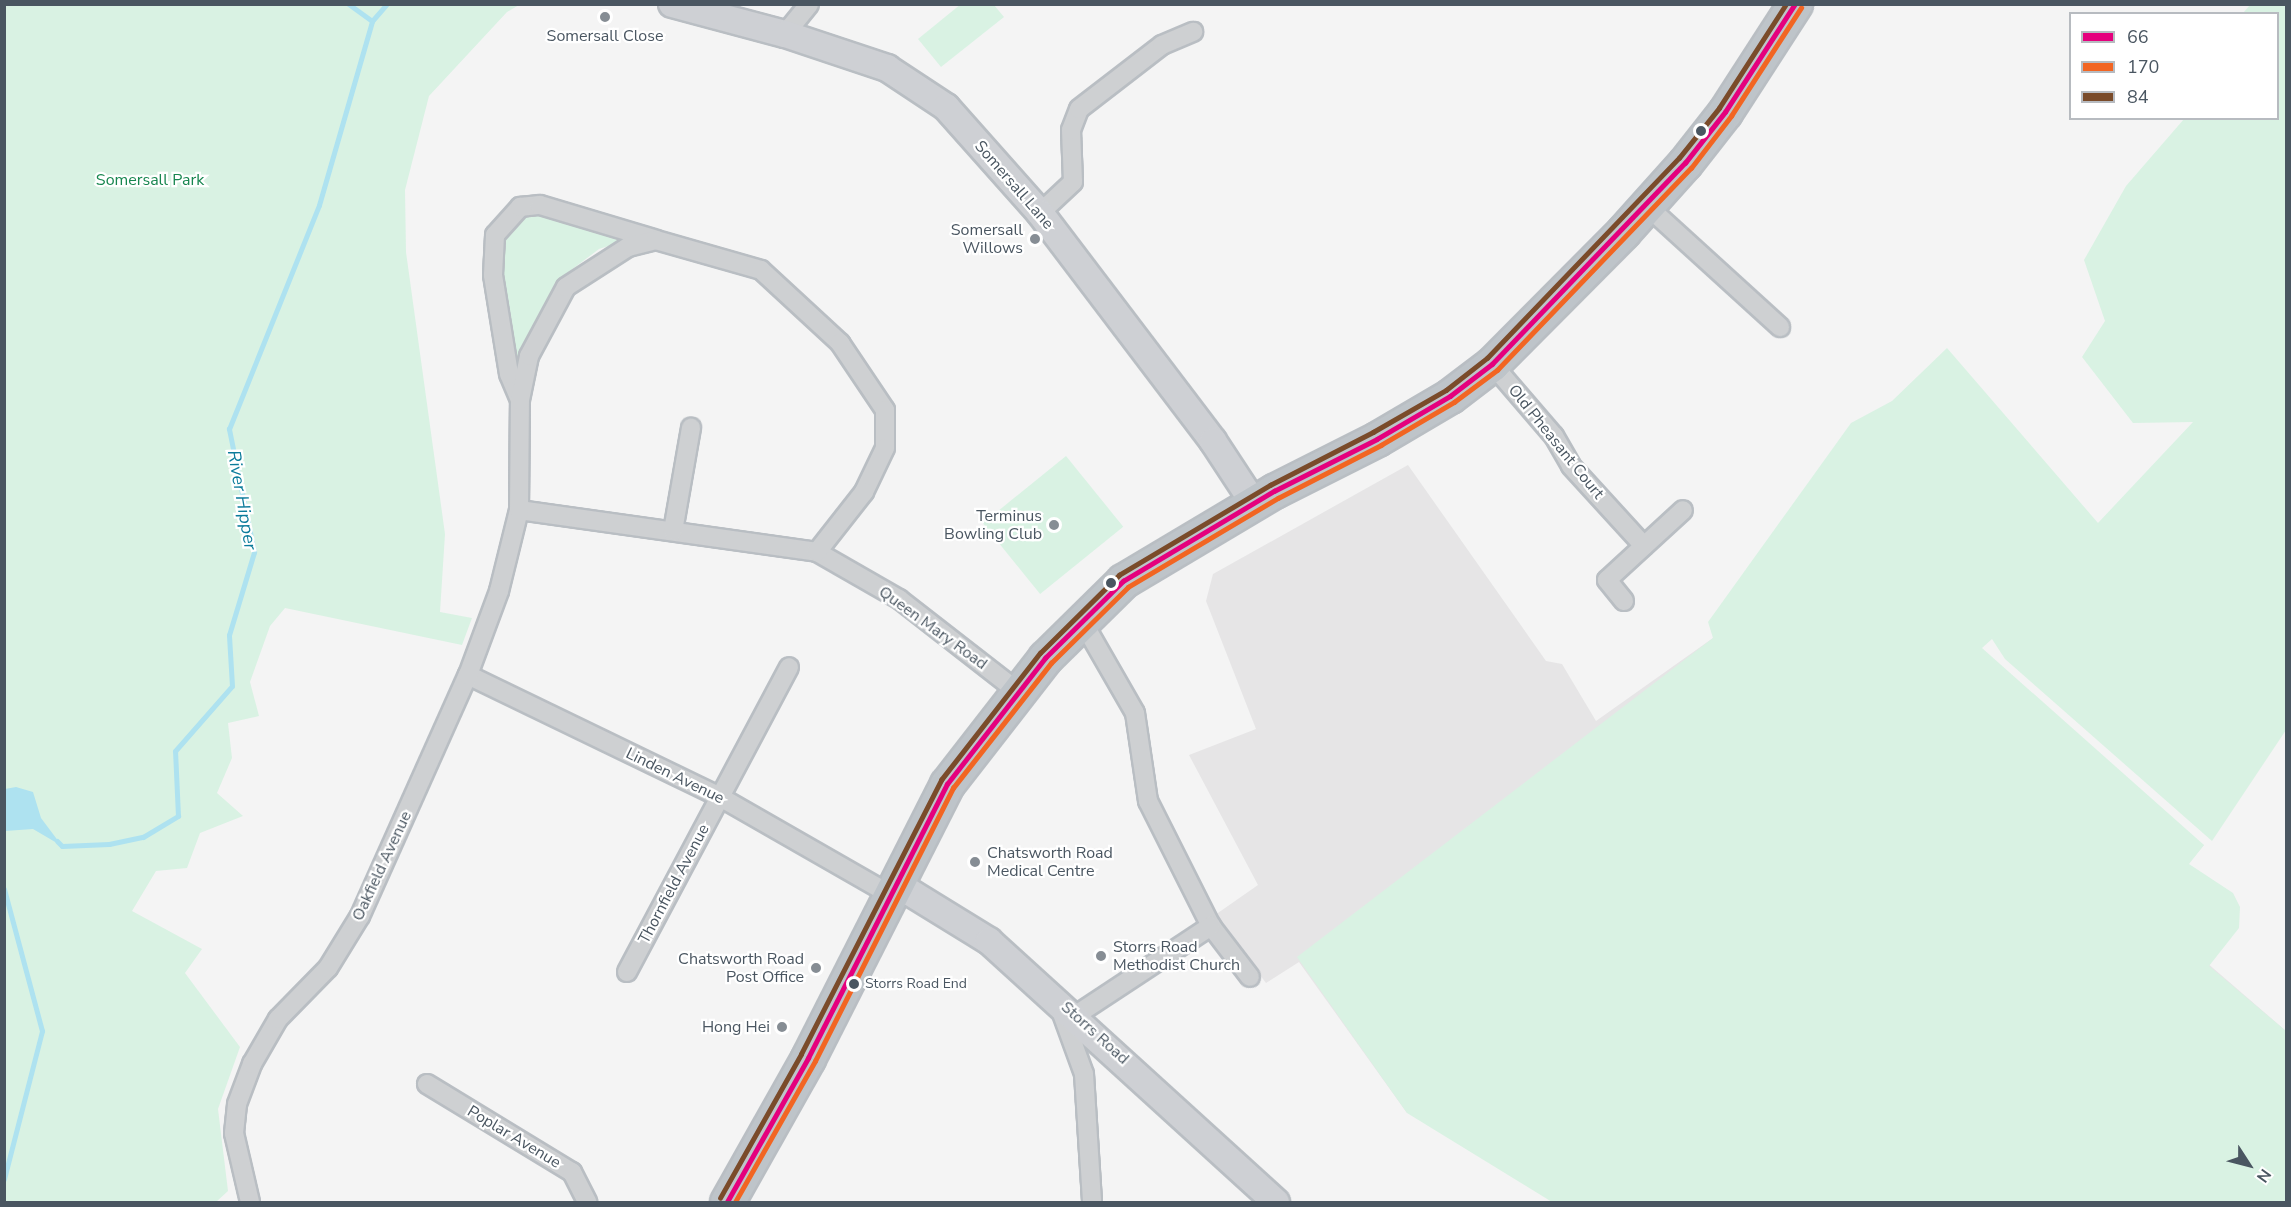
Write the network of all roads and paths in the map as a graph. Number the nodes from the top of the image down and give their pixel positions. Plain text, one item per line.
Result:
1 (672, 4) edge
2 (809, 4) edge
3 (1795, 4) edge
4 (1192, 32) dead end
5 (785, 34) junction
6 (1647, 206) junction
7 (1040, 213) junction
8 (656, 240) junction
9 (1780, 327) dead end
10 (1492, 364) junction
11 (520, 400) junction
12 (691, 428) dead end
13 (1253, 502) junction
14 (519, 510) junction
15 (1683, 510) dead end
16 (673, 531) junction
17 (1644, 546) junction
18 (817, 552) junction
19 (1624, 601) dead end
20 (1081, 619) junction
21 (789, 666) dead end
22 (468, 675) junction
23 (1017, 691) junction
24 (720, 797) junction
25 (887, 886) junction
26 (1211, 926) junction
27 (627, 972) dead end
28 (1250, 977) dead end
29 (1066, 1008) junction
30 (427, 1084) dead end
31 (250, 1203) edge
32 (587, 1203) edge
33 (726, 1203) edge
34 (1092, 1203) edge
35 (1276, 1203) edge

1 - 5 street, Somersall Lane
2 - 5 street
3 - 6 highway
4 - 7 street
5 - 7 street, Somersall Lane
6 - 9 street
6 - 10 highway
7 - 13 street, Somersall Lane
8 - 11 street
8 - 11 street
8 - 18 street
10 - 13 highway
10 - 17 street, Old Pheasant Court
11 - 14 street, Oakfield Avenue
12 - 16 street
13 - 20 highway
14 - 16 street, Queen Mary Road
14 - 22 street, Oakfield Avenue
15 - 17 street
16 - 18 street, Queen Mary Road
17 - 19 street
18 - 23 street, Queen Mary Road
20 - 23 highway
20 - 26 street
21 - 24 street, Thornfield Avenue
22 - 24 street, Linden Avenue
22 - 31 street, Oakfield Avenue
23 - 25 highway
24 - 25 street, Linden Avenue
24 - 27 street, Thornfield Avenue
25 - 29 street, Storrs Road
25 - 33 highway
26 - 28 street
26 - 29 street
29 - 34 street
29 - 35 street, Storrs Road
30 - 32 street, Poplar Avenue

